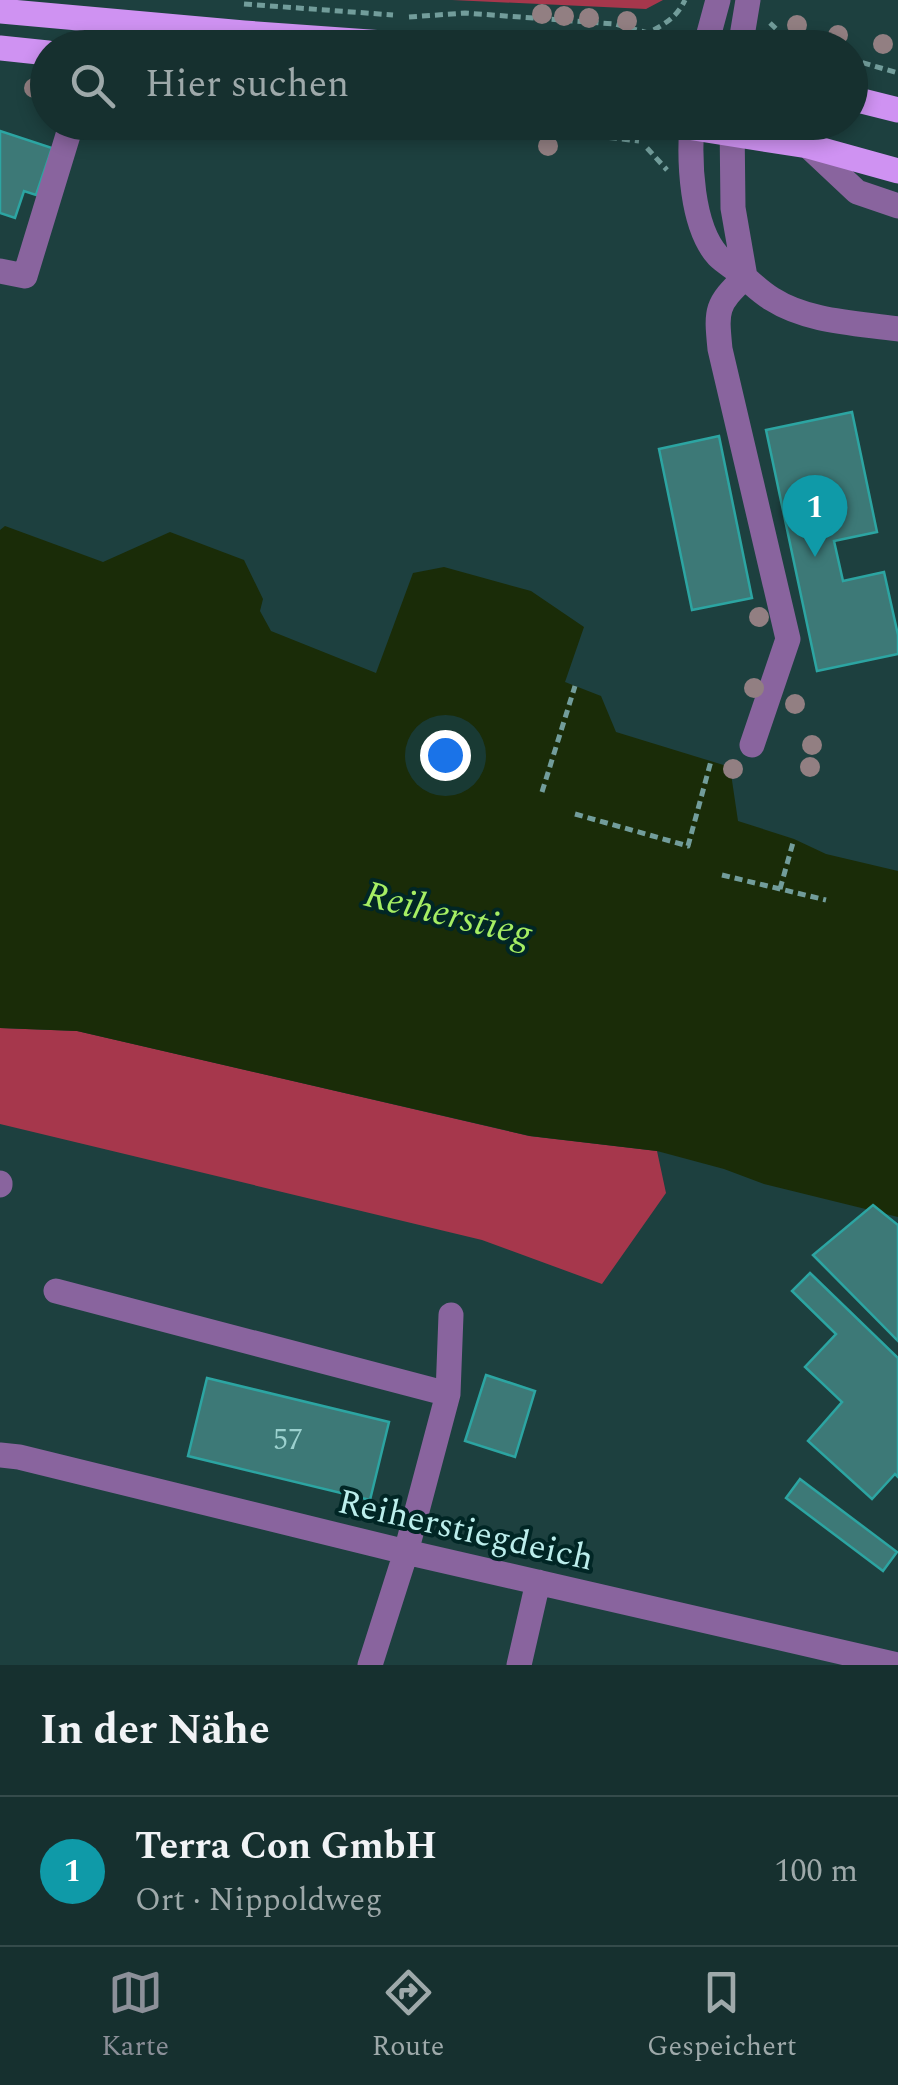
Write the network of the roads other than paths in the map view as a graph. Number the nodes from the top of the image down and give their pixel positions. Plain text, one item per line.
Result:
1 (718, 0) edge
2 (748, 0) edge
3 (0, 10) edge
4 (212, 30) edge
5 (709, 30) edge
6 (743, 30) edge
7 (0, 48) edge
8 (30, 52) edge
9 (868, 102) edge
10 (898, 110) edge
11 (67, 140) edge
12 (691, 140) edge
13 (732, 140) edge
14 (783, 140) edge
15 (808, 146) junction
16 (898, 171) edge
17 (898, 206) edge
18 (0, 270) edge
19 (745, 277) junction
20 (898, 329) edge
21 (752, 745) dead end
22 (56, 1291) dead end
23 (451, 1316) dead end
24 (448, 1394) junction
25 (10, 1456) edge
26 (406, 1552) junction
27 (538, 1582) junction
28 (898, 1663) edge
29 (524, 1664) edge
30 (370, 1665) edge

1 - 5 street
2 - 6 street
3 - 4 main road
7 - 8 main road
9 - 10 main road
11 - 18 street
12 - 19 street
13 - 19 street
14 - 15 main road
15 - 16 main road
15 - 17 street
19 - 20 street
19 - 21 street
22 - 24 street
23 - 24 street
24 - 26 street
25 - 26 street, Reiherstiegdeich
26 - 27 street, Reiherstiegdeich
26 - 30 street
27 - 28 street, Reiherstiegdeich
27 - 29 street

